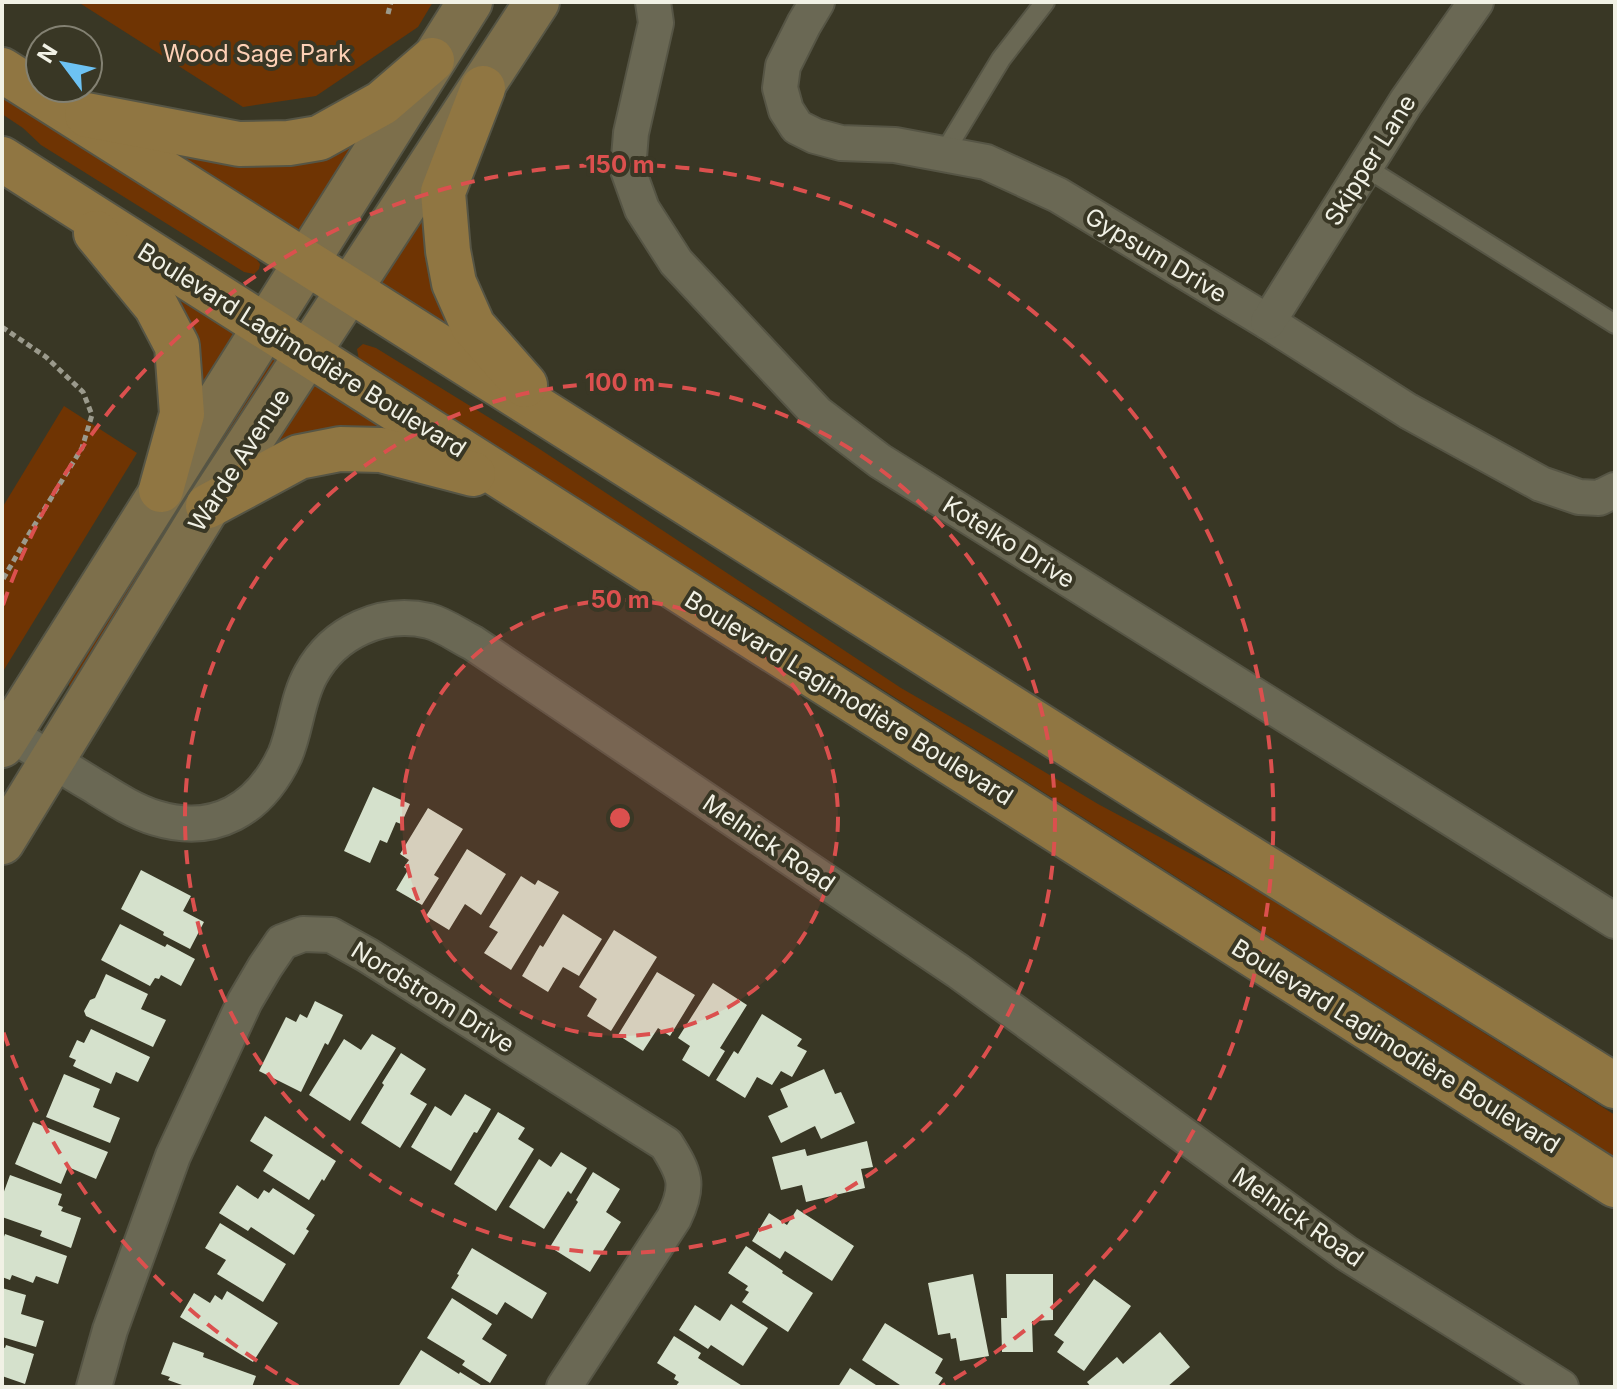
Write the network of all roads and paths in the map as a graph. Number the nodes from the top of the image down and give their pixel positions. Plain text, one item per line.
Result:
1 (391, 2) edge
2 (470, 2) edge
3 (537, 2) edge
4 (653, 2) edge
5 (817, 2) edge
6 (1045, 2) edge
7 (1476, 2) edge
8 (388, 14) dead end
9 (432, 60) junction
10 (2, 70) edge
11 (483, 88) junction
12 (65, 111) junction
13 (944, 153) junction
14 (2, 159) edge
15 (1365, 167) junction
16 (75, 206) junction
17 (304, 262) junction
18 (349, 291) junction
19 (1268, 322) junction
20 (1615, 324) edge
21 (264, 326) junction
22 (2, 327) edge
23 (308, 354) junction
24 (572, 432) junction
25 (514, 485) junction
26 (161, 490) junction
27 (1615, 490) edge
28 (208, 506) junction
29 (2, 581) edge
30 (5, 739) edge
31 (51, 760) junction
32 (2, 842) edge
33 (1615, 921) edge
34 (1615, 1086) edge
35 (1615, 1185) edge
36 (94, 1387) edge
37 (564, 1387) edge
38 (1561, 1387) edge

1 - 8 path
2 - 9 street, Warde Avenue
3 - 11 street, Warde Avenue
4 - 33 street, Kotelko Drive
5 - 13 street, Gypsum Drive
6 - 13 lane
7 - 15 street, Skipper Lane
9 - 12 main road
9 - 17 street, Warde Avenue
10 - 12 main road
11 - 18 street, Warde Avenue
11 - 24 main road
12 - 17 main road
13 - 19 street, Gypsum Drive
14 - 16 main road, Boulevard Lagimodière Boulevard
15 - 19 street, Skipper Lane
15 - 20 lane
16 - 21 main road, Boulevard Lagimodière Boulevard
16 - 26 main road
17 - 18 main road
17 - 21 street, Warde Avenue
18 - 23 street, Warde Avenue
18 - 24 main road
19 - 27 street, Gypsum Drive
21 - 23 main road, Boulevard Lagimodière Boulevard
21 - 26 street, Warde Avenue
22 - 29 path
23 - 25 main road, Boulevard Lagimodière Boulevard
23 - 28 street, Warde Avenue
24 - 34 main road
25 - 28 main road
25 - 35 main road, Boulevard Lagimodière Boulevard
26 - 30 street, Warde Avenue
28 - 31 street, Warde Avenue
30 - 31 street, Melnick Road
31 - 32 street, Warde Avenue
31 - 38 street, Melnick Road
36 - 37 street, Nordstrom Drive

